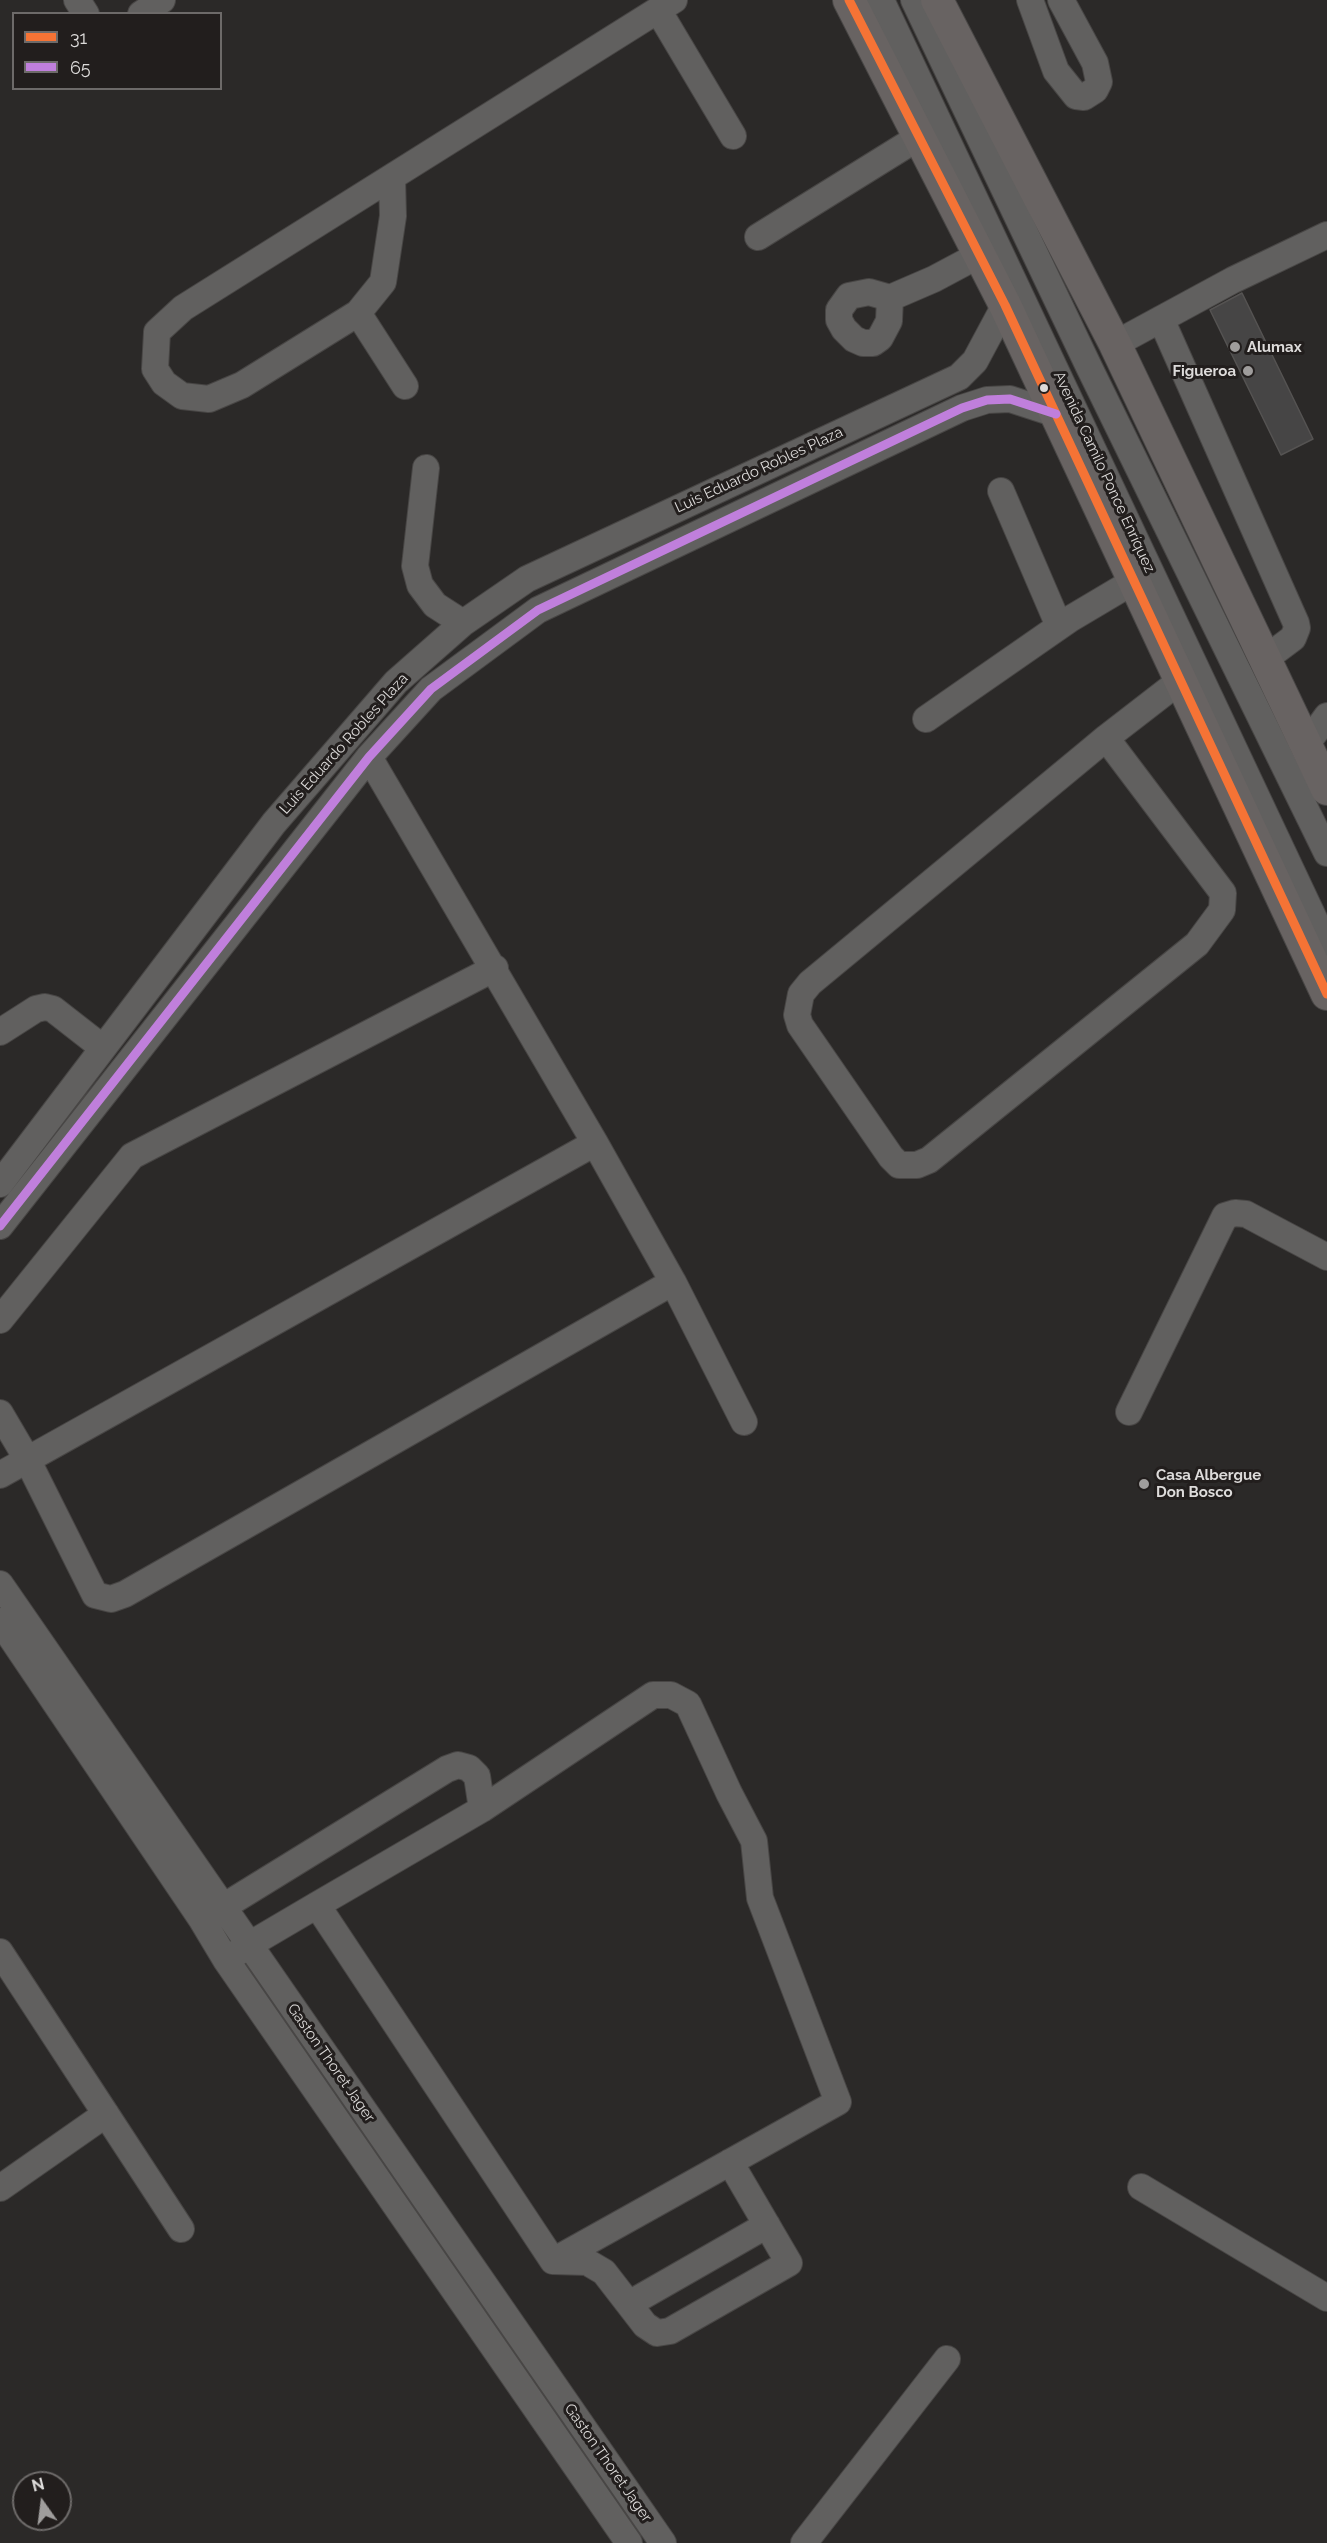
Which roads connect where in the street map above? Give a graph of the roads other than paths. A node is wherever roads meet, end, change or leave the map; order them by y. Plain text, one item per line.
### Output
1 (162, 0) edge
2 (849, 0) edge
3 (878, 0) edge
4 (914, 0) edge
5 (937, 0) edge
6 (1030, 0) edge
7 (1060, 0) edge
8 (666, 5) edge
9 (144, 12) edge
10 (733, 136) dead end
11 (919, 137) junction
12 (392, 177) junction
13 (1327, 235) edge
14 (758, 237) dead end
15 (979, 255) junction
16 (890, 298) dead end
17 (1005, 305) junction
18 (358, 313) junction
19 (1161, 319) junction
20 (1115, 344) junction
21 (405, 386) dead end
22 (1056, 414) junction
23 (426, 468) dead end
24 (1000, 491) dead end
25 (1134, 581) junction
26 (463, 623) junction
27 (1059, 626) junction
28 (1265, 659) junction
29 (1180, 680) junction
30 (1327, 716) edge
31 (926, 719) dead end
32 (1106, 738) junction
33 (1306, 745) junction
34 (369, 757) junction
35 (1327, 789) edge
36 (1327, 853) edge
37 (1327, 946) edge
38 (495, 968) junction
39 (1327, 994) edge
40 (0, 1032) edge
41 (103, 1048) junction
42 (595, 1143) junction
43 (0, 1184) edge
44 (0, 1226) edge
45 (1327, 1257) edge
46 (673, 1282) junction
47 (0, 1320) edge
48 (1129, 1412) dead end
49 (0, 1413) edge
50 (744, 1422) dead end
51 (27, 1459) junction
52 (0, 1475) edge
53 (0, 1584) edge
54 (0, 1621) edge
55 (482, 1809) junction
56 (317, 1905) junction
57 (213, 1913) junction
58 (249, 1945) junction
59 (0, 1952) edge
60 (226, 1960) junction
61 (106, 2114) junction
62 (730, 2162) junction
63 (1141, 2187) dead end
64 (0, 2188) edge
65 (767, 2225) junction
66 (181, 2229) dead end
67 (553, 2261) junction
68 (1327, 2298) edge
69 (629, 2304) junction
70 (947, 2359) dead end
71 (629, 2543) edge
72 (663, 2543) edge
73 (804, 2543) edge

1 - 9 street
2 - 11 main road, Avenida Camilo Ponce Enríquez
3 - 37 street, Avenida Camilo Ponce Enríquez
4 - 36 street, Avenida Camilo Ponce Enríquez
5 - 20 main road
6 - 7 street
8 - 10 street
8 - 12 street
11 - 14 street
11 - 15 main road, Avenida Camilo Ponce Enríquez
12 - 18 street
12 - 18 street
13 - 19 street
15 - 16 street
15 - 17 main road, Avenida Camilo Ponce Enríquez
17 - 22 main road, Avenida Camilo Ponce Enríquez
17 - 26 street, Luis Eduardo Robles Plaza
18 - 21 street
19 - 20 street
19 - 28 street
20 - 28 main road
22 - 25 main road, Avenida Camilo Ponce Enríquez
22 - 34 street, Luis Eduardo Robles Plaza
23 - 26 street
24 - 27 street
25 - 27 street
25 - 29 main road, Avenida Camilo Ponce Enríquez
26 - 41 street, Luis Eduardo Robles Plaza
27 - 31 street
28 - 33 main road
29 - 32 street
29 - 39 main road, Avenida Camilo Ponce Enríquez
30 - 33 street
32 - 32 street
33 - 35 main road
34 - 38 street
34 - 44 street, Luis Eduardo Robles Plaza
38 - 42 street
38 - 47 street
40 - 41 street
41 - 43 street, Luis Eduardo Robles Plaza
42 - 46 street
42 - 51 street
45 - 48 street
46 - 50 street
46 - 51 street
49 - 51 street
51 - 52 street
53 - 57 street, Gaston Thoret Jager
54 - 57 street, Gaston Thoret Jager
55 - 56 street
55 - 57 street
55 - 62 street
56 - 58 street
56 - 67 street
57 - 58 street, Gaston Thoret Jager
57 - 60 street, Gaston Thoret Jager
58 - 60 street
58 - 72 street, Gaston Thoret Jager
59 - 61 street
60 - 71 street, Gaston Thoret Jager
61 - 64 street
61 - 66 street
62 - 65 street
62 - 67 street
63 - 68 street
65 - 69 street
65 - 69 street
67 - 69 street
70 - 73 street

